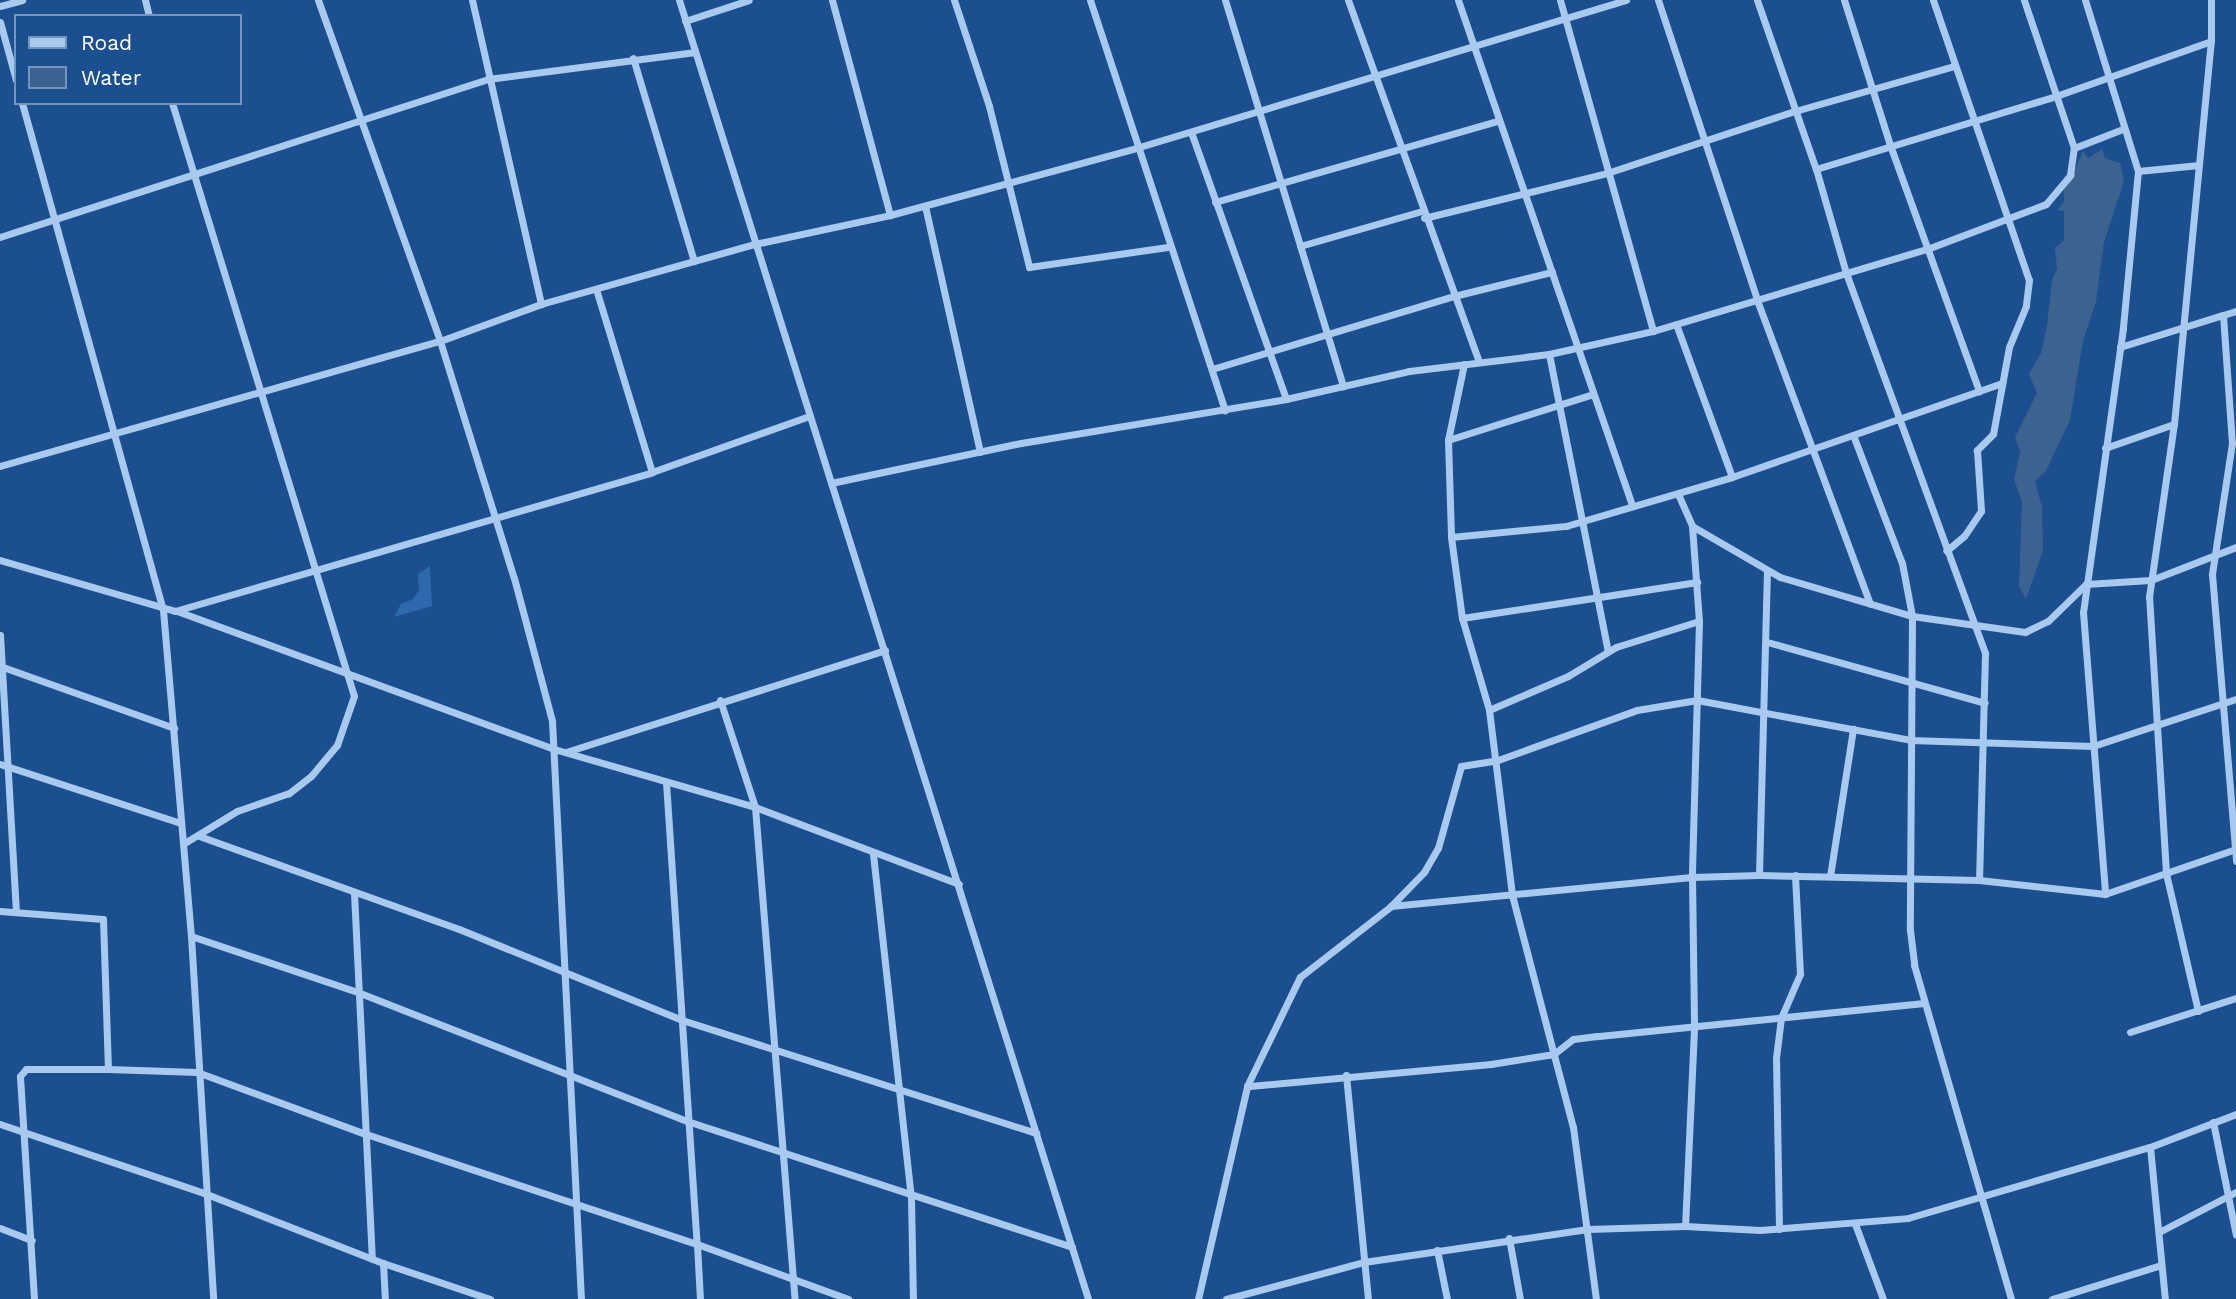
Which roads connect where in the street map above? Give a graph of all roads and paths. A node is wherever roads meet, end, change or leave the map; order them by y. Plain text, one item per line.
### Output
1 (22, 0) edge
2 (318, 0) edge
3 (472, 0) edge
4 (679, 0) edge
5 (749, 0) edge
6 (832, 0) edge
7 (954, 0) edge
8 (1090, 0) edge
9 (1225, 0) edge
10 (1348, 0) edge
11 (1458, 0) edge
12 (1560, 0) edge
13 (1626, 0) edge
14 (1658, 0) edge
15 (1756, 0) edge
16 (1844, 0) edge
17 (1933, 0) edge
18 (2024, 0) edge
19 (2085, 0) edge
20 (2211, 0) edge
21 (0, 6) edge
22 (1564, 20) junction
23 (685, 21) junction
24 (0, 22) edge
25 (2211, 41) junction
26 (1474, 47) junction
27 (695, 52) junction
28 (633, 58) junction
29 (1954, 65) junction
30 (14, 73) edge
31 (2107, 78) junction
32 (488, 79) junction
33 (1373, 80) junction
34 (1871, 88) junction
35 (2056, 96) junction
36 (23, 105) edge
37 (173, 105) edge
38 (1258, 110) junction
39 (1795, 111) junction
40 (360, 119) junction
41 (1498, 121) junction
42 (1972, 123) junction
43 (2123, 129) junction
44 (1191, 132) junction
45 (1706, 143) junction
46 (1890, 145) junction
47 (1136, 148) junction
48 (1400, 148) junction
49 (2074, 148) junction
50 (2199, 164) junction
51 (1816, 169) junction
52 (2138, 171) junction
53 (191, 172) junction
54 (1606, 173) junction
55 (1280, 181) junction
56 (1009, 184) junction
57 (1525, 196) junction
58 (1215, 202) junction
59 (925, 206) junction
60 (1423, 214) junction
61 (890, 215) junction
62 (2006, 218) junction
63 (53, 219) junction
64 (0, 237) edge
65 (755, 244) junction
66 (1300, 246) junction
67 (1168, 247) junction
68 (1927, 249) junction
69 (694, 261) junction
70 (1552, 272) junction
71 (1846, 273) junction
72 (596, 289) junction
73 (1454, 296) junction
74 (1757, 300) junction
75 (541, 304) junction
76 (2236, 311) edge
77 (2223, 315) junction
78 (1676, 324) junction
79 (1653, 331) junction
80 (2182, 331) junction
81 (1328, 336) junction
82 (440, 341) junction
83 (2120, 346) junction
84 (1576, 348) junction
85 (1269, 353) junction
86 (1549, 354) junction
87 (1479, 362) junction
88 (1464, 363) junction
89 (1212, 369) junction
90 (2002, 383) junction
91 (1343, 386) junction
92 (261, 391) junction
93 (1979, 391) junction
94 (1593, 394) junction
95 (1286, 399) junction
96 (1561, 402) junction
97 (1225, 410) junction
98 (808, 416) junction
99 (1900, 418) junction
100 (2174, 424) junction
101 (113, 435) junction
102 (1853, 435) junction
103 (1448, 440) junction
104 (2232, 443) junction
105 (2105, 448) junction
106 (1814, 449) junction
107 (980, 452) junction
108 (2236, 458) edge
109 (0, 466) edge
110 (652, 472) junction
111 (1732, 477) junction
112 (831, 483) junction
113 (1678, 494) junction
114 (1632, 505) junction
115 (492, 516) junction
116 (1584, 519) junction
117 (1692, 526) junction
118 (1451, 537) junction
119 (2236, 547) edge
120 (1946, 551) junction
121 (2213, 555) junction
122 (0, 560) edge
123 (313, 567) junction
124 (1767, 571) junction
125 (2151, 580) junction
126 (1697, 582) junction
127 (2086, 584) junction
128 (1597, 594) junction
129 (1870, 604) junction
130 (163, 610) junction
131 (175, 611) junction
132 (1912, 616) junction
133 (1462, 618) junction
134 (1699, 621) junction
135 (1971, 625) junction
136 (0, 635) edge
137 (1767, 642) junction
138 (885, 649) junction
139 (1608, 651) junction
140 (1, 666) edge
141 (350, 673) junction
142 (1912, 685) junction
143 (2236, 699) edge
144 (720, 700) junction
145 (1697, 700) junction
146 (1985, 703) junction
147 (2222, 703) junction
148 (1489, 710) junction
149 (1764, 710) junction
150 (2157, 725) junction
151 (174, 728) junction
152 (1853, 730) junction
153 (1910, 740) junction
154 (1986, 742) junction
155 (2093, 746) junction
156 (554, 749) junction
157 (564, 752) junction
158 (1498, 760) junction
159 (4, 765) edge
160 (666, 782) junction
161 (755, 807) junction
162 (181, 823) junction
163 (199, 836) junction
164 (183, 844) junction
165 (2235, 849) edge
166 (873, 854) junction
167 (2236, 861) edge
168 (2165, 873) junction
169 (1759, 875) junction
170 (1795, 875) junction
171 (1830, 876) junction
172 (1692, 877) junction
173 (1979, 880) junction
174 (1912, 881) junction
175 (959, 884) junction
176 (354, 893) junction
177 (2105, 894) junction
178 (1512, 895) junction
179 (1390, 906) junction
180 (0, 911) edge
181 (16, 911) junction
182 (191, 936) junction
183 (564, 972) junction
184 (360, 993) junction
185 (2236, 998) edge
186 (1924, 1003) junction
187 (2198, 1011) junction
188 (1781, 1018) junction
189 (682, 1020) junction
190 (1694, 1029) junction
191 (2130, 1032) dead end
192 (775, 1049) junction
193 (1554, 1054) junction
194 (108, 1069) junction
195 (197, 1072) junction
196 (570, 1072) junction
197 (1346, 1075) junction
198 (898, 1085) junction
199 (1247, 1086) junction
200 (2236, 1114) edge
201 (687, 1121) junction
202 (2213, 1122) junction
203 (0, 1124) edge
204 (26, 1133) junction
205 (363, 1133) junction
206 (1036, 1133) junction
207 (2150, 1147) junction
208 (784, 1154) junction
209 (2236, 1192) edge
210 (204, 1193) junction
211 (2228, 1197) junction
212 (911, 1198) junction
213 (1984, 1199) junction
214 (577, 1202) junction
215 (1855, 1224) junction
216 (1685, 1226) junction
217 (0, 1228) edge
218 (1588, 1228) junction
219 (1779, 1229) junction
220 (2159, 1231) junction
221 (2236, 1235) edge
222 (1509, 1238) junction
223 (32, 1240) junction
224 (697, 1244) junction
225 (1072, 1247) junction
226 (1437, 1251) junction
227 (372, 1259) junction
228 (1364, 1262) junction
229 (383, 1263) junction
230 (2161, 1265) junction
231 (793, 1280) junction
232 (34, 1299) edge
233 (213, 1299) edge
234 (385, 1299) edge
235 (490, 1299) edge
236 (581, 1299) edge
237 (700, 1299) edge
238 (795, 1299) edge
239 (848, 1299) edge
240 (912, 1299) edge
241 (1088, 1299) edge
242 (1198, 1299) edge
243 (1226, 1299) edge
244 (1368, 1299) edge
245 (1447, 1299) edge
246 (1520, 1299) edge
247 (1597, 1299) edge
248 (1883, 1299) edge
249 (2011, 1299) edge
250 (2052, 1299) edge
251 (2165, 1299) edge

1 - 21 street
2 - 40 street
3 - 32 street
4 - 23 street
5 - 23 street
6 - 61 street
7 - 56 street
8 - 47 street
9 - 38 street
10 - 33 street
11 - 26 street
12 - 22 street
13 - 22 street
14 - 45 street
15 - 39 street
16 - 34 street
17 - 29 street
18 - 35 street
19 - 31 street
20 - 25 street
22 - 26 street
22 - 54 street
23 - 27 street
24 - 30 street
25 - 31 street
25 - 50 street
26 - 33 street
26 - 41 street
27 - 28 street
27 - 65 street
28 - 32 street
28 - 69 street
29 - 34 street
29 - 42 street
31 - 35 street
31 - 43 street
32 - 40 street
32 - 75 street
33 - 38 street
33 - 48 street
34 - 39 street
34 - 46 street
35 - 42 street
35 - 49 street
36 - 63 street
37 - 53 street
38 - 44 street
38 - 55 street
39 - 45 street
39 - 51 street
40 - 53 street
40 - 82 street
41 - 48 street
41 - 57 street
42 - 46 street
42 - 62 street
43 - 49 street
43 - 52 street
44 - 47 street
44 - 58 street
45 - 54 street
45 - 74 street
46 - 51 street
46 - 68 street
47 - 56 street
47 - 67 street
48 - 55 street
48 - 60 street
49 - 62 street
50 - 52 street
50 - 80 street
51 - 71 street
52 - 83 street
53 - 63 street
53 - 92 street
54 - 57 street
54 - 79 street
55 - 58 street
55 - 66 street
56 - 59 street
56 - 67 street
57 - 60 street
57 - 70 street
58 - 85 street
59 - 61 street
59 - 107 street
60 - 66 street
60 - 73 street
61 - 65 street
62 - 68 street
62 - 90 street
63 - 64 street
63 - 101 street
65 - 69 street
65 - 98 street
66 - 81 street
67 - 89 street
68 - 71 street
68 - 93 street
69 - 72 street
70 - 73 street
70 - 84 street
71 - 74 street
71 - 99 street
72 - 75 street
72 - 110 street
73 - 81 street
73 - 87 street
74 - 78 street
74 - 106 street
75 - 82 street
76 - 77 street
77 - 80 street
77 - 104 street
78 - 79 street
78 - 111 street
79 - 84 street
80 - 83 street
80 - 100 street
81 - 85 street
81 - 91 street
82 - 92 street
82 - 115 street
83 - 105 street
84 - 86 street
84 - 94 street
85 - 89 street
85 - 95 street
86 - 87 street
86 - 96 street
87 - 88 street
88 - 91 street
88 - 103 street
89 - 97 street
90 - 93 street
90 - 120 street
91 - 95 street
92 - 101 street
92 - 123 street
93 - 99 street
94 - 96 street
94 - 114 street
95 - 97 street
96 - 103 street
96 - 116 street
97 - 107 street
98 - 110 street
98 - 112 street
99 - 102 street
99 - 120 street
100 - 105 street
100 - 125 street
101 - 109 street
101 - 130 street
102 - 106 street
102 - 132 street
103 - 118 street
104 - 108 street
104 - 121 street
105 - 127 street
106 - 111 street
106 - 129 street
107 - 112 street
110 - 115 street
111 - 113 street
112 - 138 street
113 - 114 street
113 - 117 street
114 - 116 street
115 - 123 street
115 - 156 street
116 - 118 street
116 - 128 street
117 - 124 street
117 - 126 street
118 - 133 street
119 - 121 street
120 - 135 street
121 - 125 street
121 - 147 street
122 - 130 street
123 - 131 street
123 - 141 street
124 - 129 street
124 - 137 street
125 - 127 street
125 - 150 street
126 - 128 street
126 - 134 street
127 - 135 street
127 - 155 street
128 - 133 street
128 - 139 street
129 - 132 street
130 - 131 street
130 - 151 street
131 - 141 street
132 - 135 street
132 - 142 street
133 - 148 street
134 - 139 street
134 - 145 street
135 - 146 street
136 - 140 street
137 - 142 street
137 - 149 street
138 - 144 street
138 - 175 street
139 - 148 street
140 - 151 street
140 - 159 street
141 - 156 street
141 - 163 street
142 - 146 street
142 - 153 street
143 - 147 street
144 - 157 street
144 - 161 street
145 - 149 street
145 - 158 street
145 - 172 street
146 - 154 street
147 - 150 street
147 - 165 street
148 - 158 street
149 - 152 street
149 - 169 street
150 - 155 street
150 - 168 street
151 - 162 street
152 - 153 street
152 - 171 street
153 - 154 street
153 - 174 street
154 - 155 street
154 - 173 street
155 - 177 street
156 - 157 street
156 - 183 street
157 - 160 street
158 - 178 street
158 - 179 street
159 - 162 street
159 - 181 street
160 - 161 street
160 - 189 street
161 - 166 street
161 - 192 street
162 - 164 street
163 - 164 street
163 - 176 street
164 - 182 street
165 - 167 street
165 - 168 street
166 - 175 street
166 - 198 street
168 - 177 street
168 - 187 street
169 - 170 street
169 - 172 street
170 - 171 street
170 - 188 street
171 - 174 street
172 - 178 street
172 - 190 street
173 - 174 street
173 - 177 street
174 - 186 street
175 - 206 street
176 - 183 street
176 - 184 street
178 - 179 street
178 - 193 street
179 - 199 street
180 - 181 street
181 - 194 street
182 - 184 street
182 - 195 street
183 - 189 street
183 - 196 street
184 - 196 street
184 - 205 street
185 - 187 street
186 - 188 street
186 - 213 street
187 - 191 street
188 - 190 street
188 - 219 street
189 - 192 street
189 - 201 street
190 - 193 street
190 - 216 street
192 - 198 street
192 - 208 street
193 - 197 street
193 - 218 street
194 - 195 street
194 - 204 street
195 - 205 street
195 - 210 street
196 - 201 street
196 - 214 street
197 - 199 street
197 - 228 street
198 - 206 street
198 - 212 street
199 - 242 street
200 - 202 street
201 - 208 street
201 - 224 street
202 - 207 street
202 - 211 street
203 - 204 street
204 - 210 street
204 - 223 street
205 - 214 street
205 - 227 street
206 - 225 street
207 - 213 street
207 - 220 street
208 - 212 street
208 - 231 street
209 - 211 street
210 - 227 street
210 - 233 street
211 - 220 street
211 - 221 street
212 - 225 street
212 - 240 street
213 - 215 street
213 - 249 street
214 - 224 street
214 - 236 street
215 - 219 street
215 - 248 street
216 - 218 street
216 - 219 street
217 - 223 street
218 - 222 street
218 - 247 street
220 - 230 street
222 - 226 street
222 - 246 street
223 - 232 street
224 - 231 street
224 - 237 street
225 - 241 street
226 - 228 street
226 - 245 street
227 - 229 street
228 - 243 street
228 - 244 street
229 - 234 street
229 - 235 street
230 - 250 street
230 - 251 street
231 - 238 street
231 - 239 street

